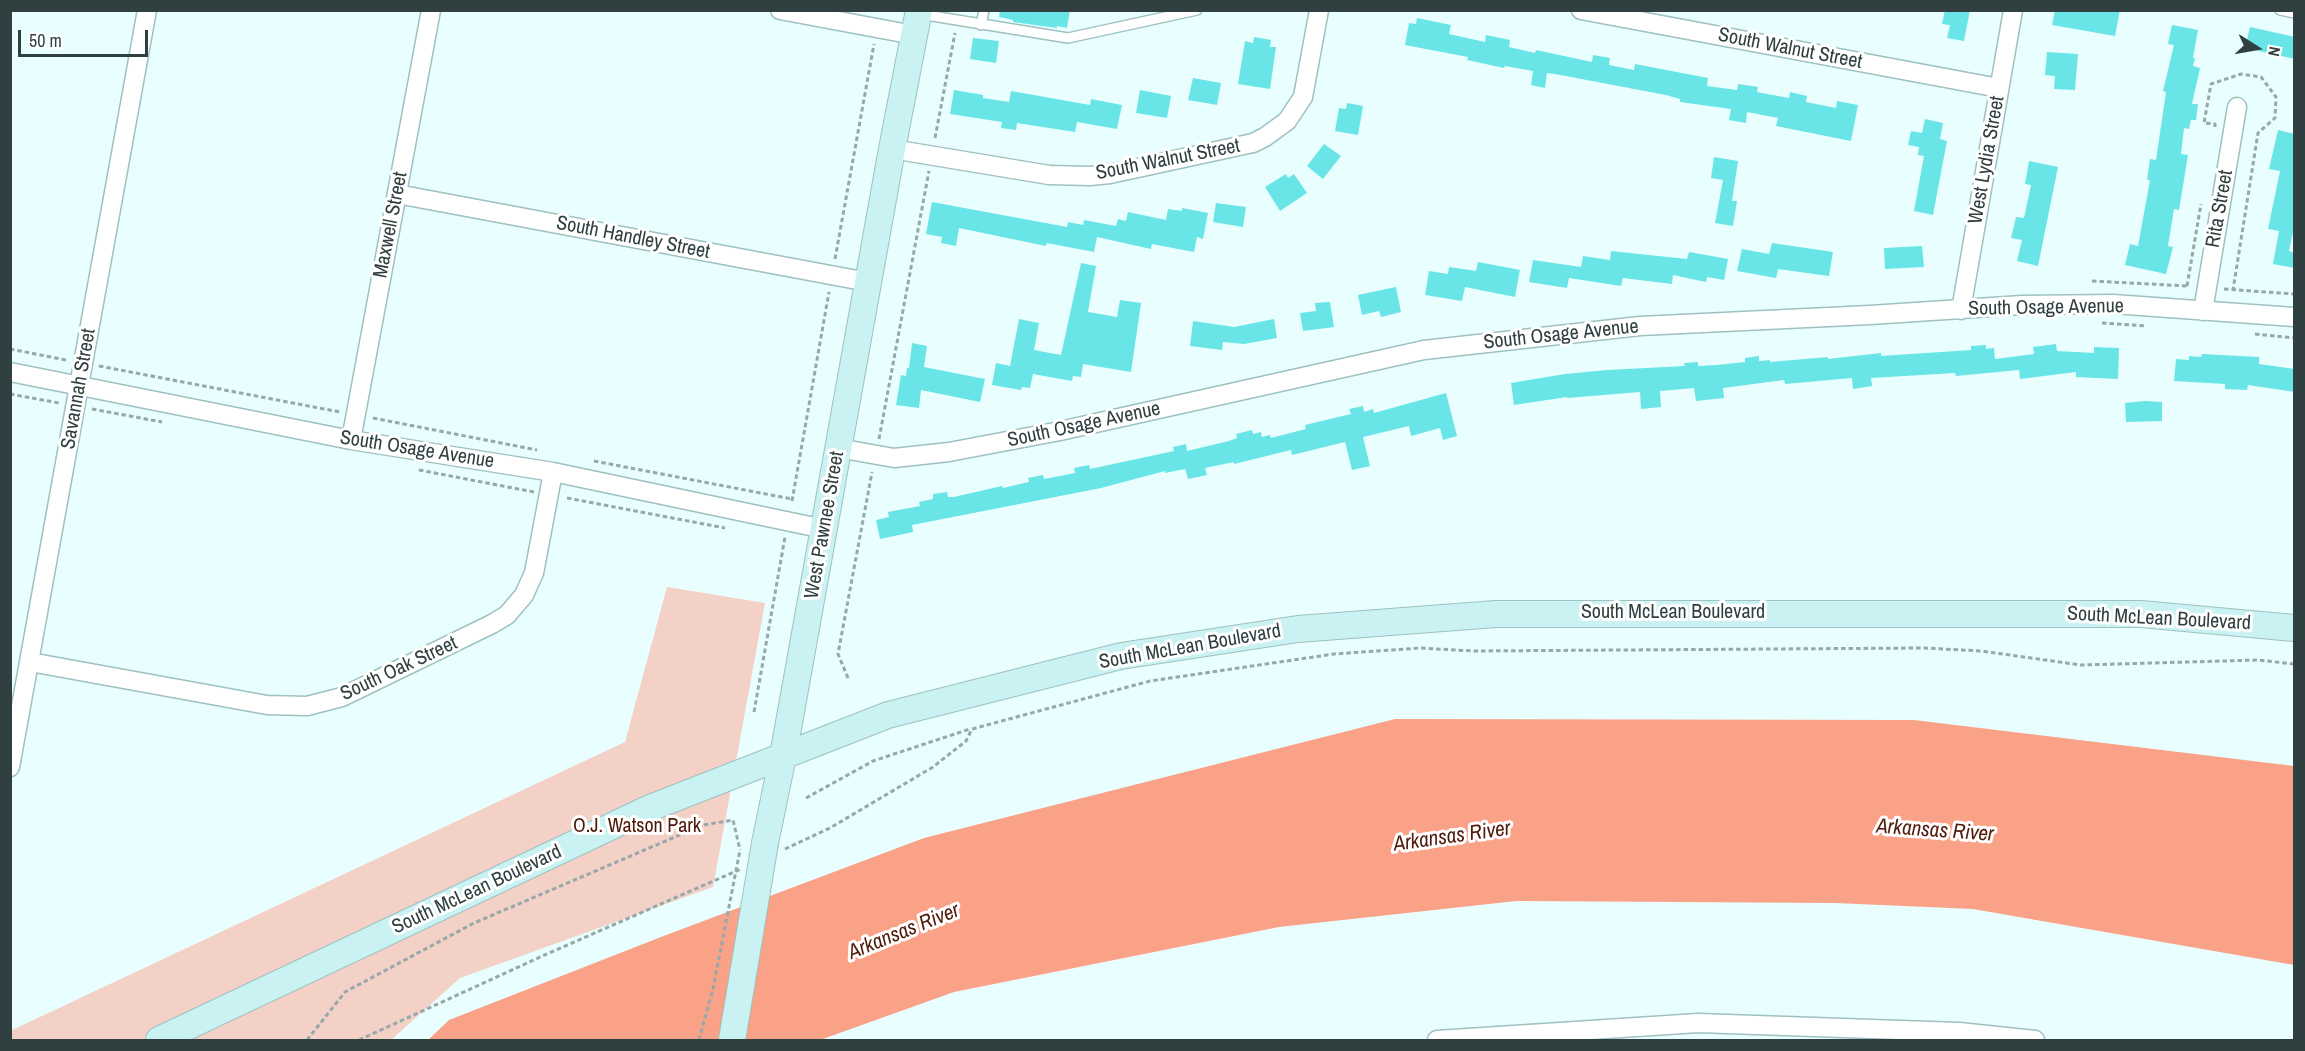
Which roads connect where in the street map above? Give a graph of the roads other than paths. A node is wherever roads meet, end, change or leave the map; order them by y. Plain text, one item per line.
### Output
1 (147, 10) edge
2 (431, 10) edge
3 (780, 10) edge
4 (984, 10) edge
5 (1197, 10) edge
6 (1319, 10) edge
7 (1581, 10) edge
8 (2013, 10) edge
9 (2280, 10) edge
10 (2295, 13) edge
11 (917, 20) edge
12 (981, 25) junction
13 (1999, 88) junction
14 (2237, 107) dead end
15 (892, 149) junction
16 (397, 194) junction
17 (868, 282) junction
18 (1961, 309) junction
19 (2203, 311) junction
20 (2295, 317) edge
21 (10, 372) edge
22 (80, 385) junction
23 (351, 440) junction
24 (838, 448) junction
25 (553, 472) junction
26 (824, 529) junction
27 (2295, 628) edge
28 (30, 662) junction
29 (783, 756) junction
30 (10, 767) edge
31 (1772, 1033) edge
32 (2006, 1039) edge
33 (159, 1041) edge
34 (732, 1041) edge
35 (1437, 1041) edge
36 (2035, 1041) edge

1 - 22 street, Savannah Street
2 - 16 street, Maxwell Street
3 - 11 street
4 - 12 lane
5 - 12 lane
6 - 15 street, South Walnut Street
7 - 13 street, South Walnut Street
8 - 13 street, West Lydia Street
9 - 10 lane
11 - 12 lane
11 - 15 main road, West Pawnee Street
13 - 18 street, West Lydia Street
14 - 19 street, Rita Street
15 - 17 main road, West Pawnee Street
16 - 17 street, South Handley Street
16 - 23 street, Maxwell Street
17 - 24 main road, West Pawnee Street
18 - 19 street, South Osage Avenue
18 - 24 street, South Osage Avenue
19 - 20 street, South Osage Avenue
21 - 22 street, South Osage Avenue
22 - 23 street, South Osage Avenue
22 - 28 street, Savannah Street
23 - 25 street, South Osage Avenue
24 - 26 main road, West Pawnee Street
25 - 26 street, South Osage Avenue
25 - 28 street, South Oak Street
26 - 29 main road, West Pawnee Street
27 - 29 main road, South McLean Boulevard
28 - 30 street, Savannah Street
29 - 33 main road, South McLean Boulevard
29 - 34 main road, West Pawnee Street, bridge
31 - 32 street
31 - 35 street
32 - 36 street

